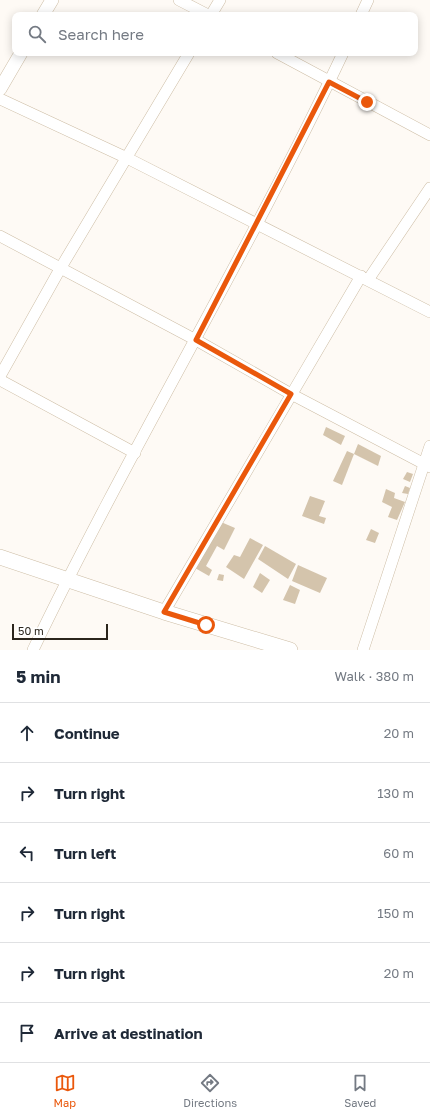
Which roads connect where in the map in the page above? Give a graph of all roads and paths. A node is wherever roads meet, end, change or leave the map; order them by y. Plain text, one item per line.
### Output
1 (52, 0) edge
2 (179, 0) edge
3 (220, 0) edge
4 (368, 0) edge
5 (45, 12) edge
6 (204, 12) edge
7 (212, 12) edge
8 (362, 12) edge
9 (19, 56) edge
10 (186, 56) edge
11 (282, 56) edge
12 (342, 56) edge
13 (329, 82) junction
14 (0, 89) edge
15 (0, 99) edge
16 (430, 135) edge
17 (127, 158) junction
18 (430, 188) edge
19 (257, 224) junction
20 (0, 236) edge
21 (60, 269) junction
22 (364, 278) junction
23 (430, 312) edge
24 (196, 340) junction
25 (0, 376) edge
26 (0, 380) edge
27 (291, 394) junction
28 (430, 446) edge
29 (135, 453) junction
30 (427, 466) edge
31 (0, 557) edge
32 (66, 580) junction
33 (164, 612) junction
34 (33, 650) edge
35 (290, 650) edge
36 (362, 650) edge

1 - 5 street
2 - 6 street
3 - 7 street
4 - 8 street
9 - 14 street
10 - 17 street
11 - 13 street
12 - 13 street
13 - 16 street
13 - 19 street
15 - 17 street
17 - 19 street
17 - 21 street
18 - 22 street
19 - 22 street
19 - 24 street
20 - 21 street
21 - 24 street
21 - 25 street
22 - 23 street
22 - 27 street
24 - 27 street
24 - 29 street
26 - 29 street
27 - 30 street
27 - 33 street
28 - 30 street
29 - 32 street
30 - 36 street
31 - 32 main road
32 - 33 main road
32 - 34 street
33 - 35 main road

